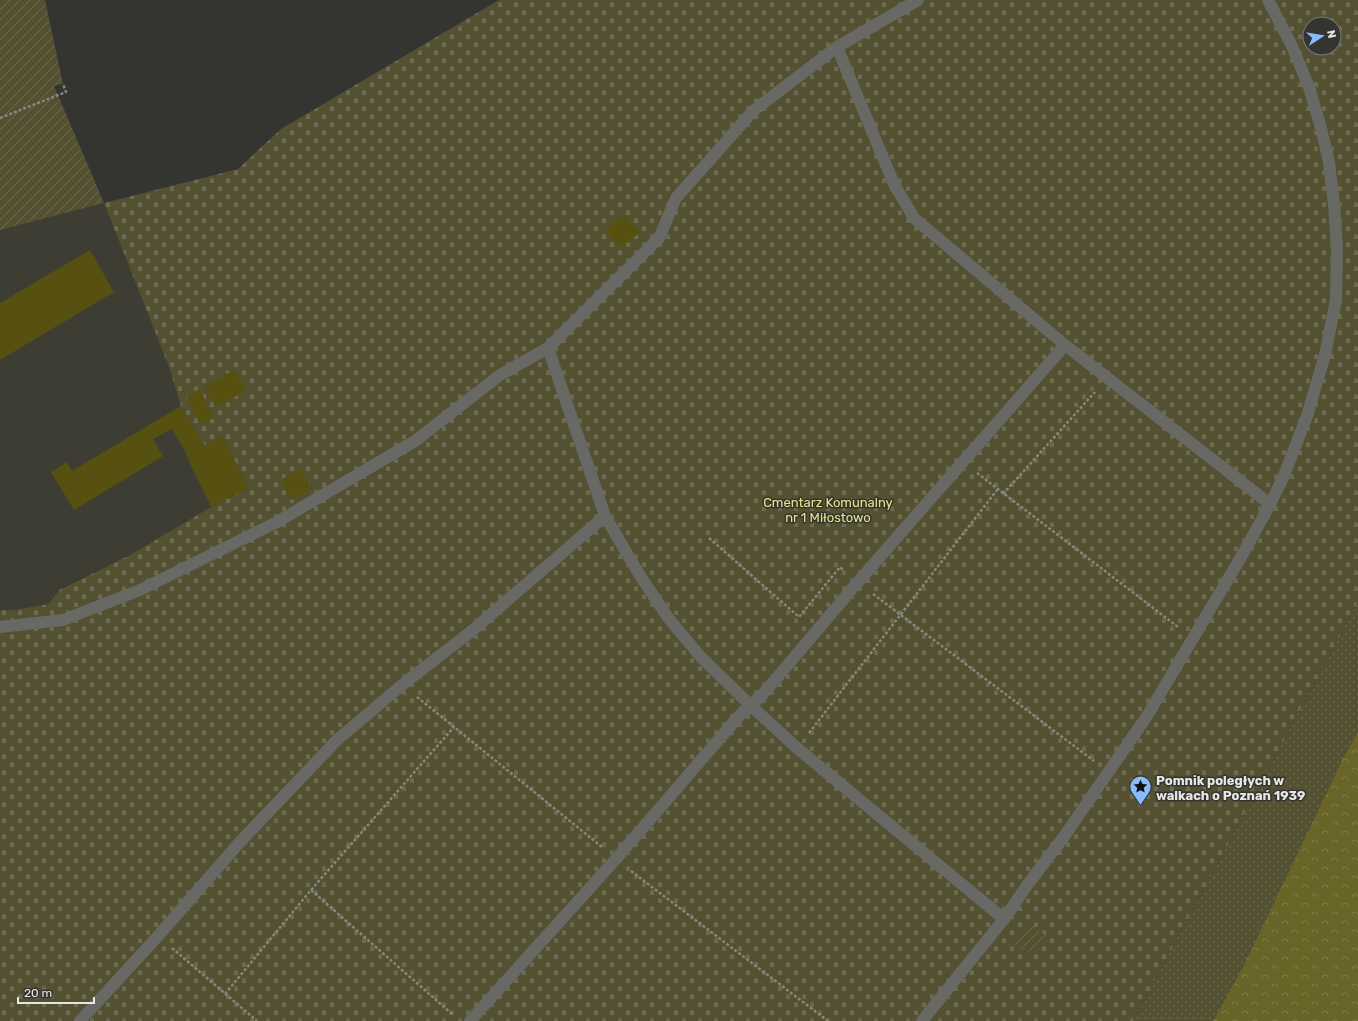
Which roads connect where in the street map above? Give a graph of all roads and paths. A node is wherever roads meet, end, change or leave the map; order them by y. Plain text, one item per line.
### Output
1 (918, 0) edge
2 (1268, 0) edge
3 (837, 46) junction
4 (62, 84) dead end
5 (0, 118) edge
6 (1065, 345) junction
7 (548, 348) junction
8 (1108, 378) junction
9 (963, 462) junction
10 (997, 490) junction
11 (1003, 494) junction
12 (1270, 504) junction
13 (605, 516) junction
14 (709, 538) dead end
15 (858, 582) junction
16 (900, 615) junction
17 (0, 627) edge
18 (1193, 638) junction
19 (750, 705) junction
20 (454, 727) dead end
21 (797, 748) junction
22 (1108, 772) junction
23 (311, 890) junction
24 (1004, 920) junction
25 (158, 936) junction
26 (225, 994) junction
27 (454, 1016) dead end
28 (80, 1021) edge
29 (257, 1021) edge
30 (470, 1021) edge
31 (922, 1021) edge

1 - 3 street
2 - 12 street
3 - 6 street
3 - 7 street
4 - 5 path
6 - 8 street
6 - 9 street
7 - 13 street
7 - 17 street
8 - 11 path
8 - 12 street
9 - 10 path
9 - 15 street
10 - 11 path
10 - 16 path
11 - 18 path
12 - 18 street
13 - 19 street
13 - 25 street
14 - 15 path
15 - 16 path
15 - 19 street
16 - 21 path
16 - 22 path
18 - 22 street
19 - 21 street
19 - 30 street
20 - 23 path
21 - 24 street
22 - 24 street
23 - 26 path
23 - 27 path
24 - 31 street
25 - 26 path
25 - 28 street
26 - 29 path

